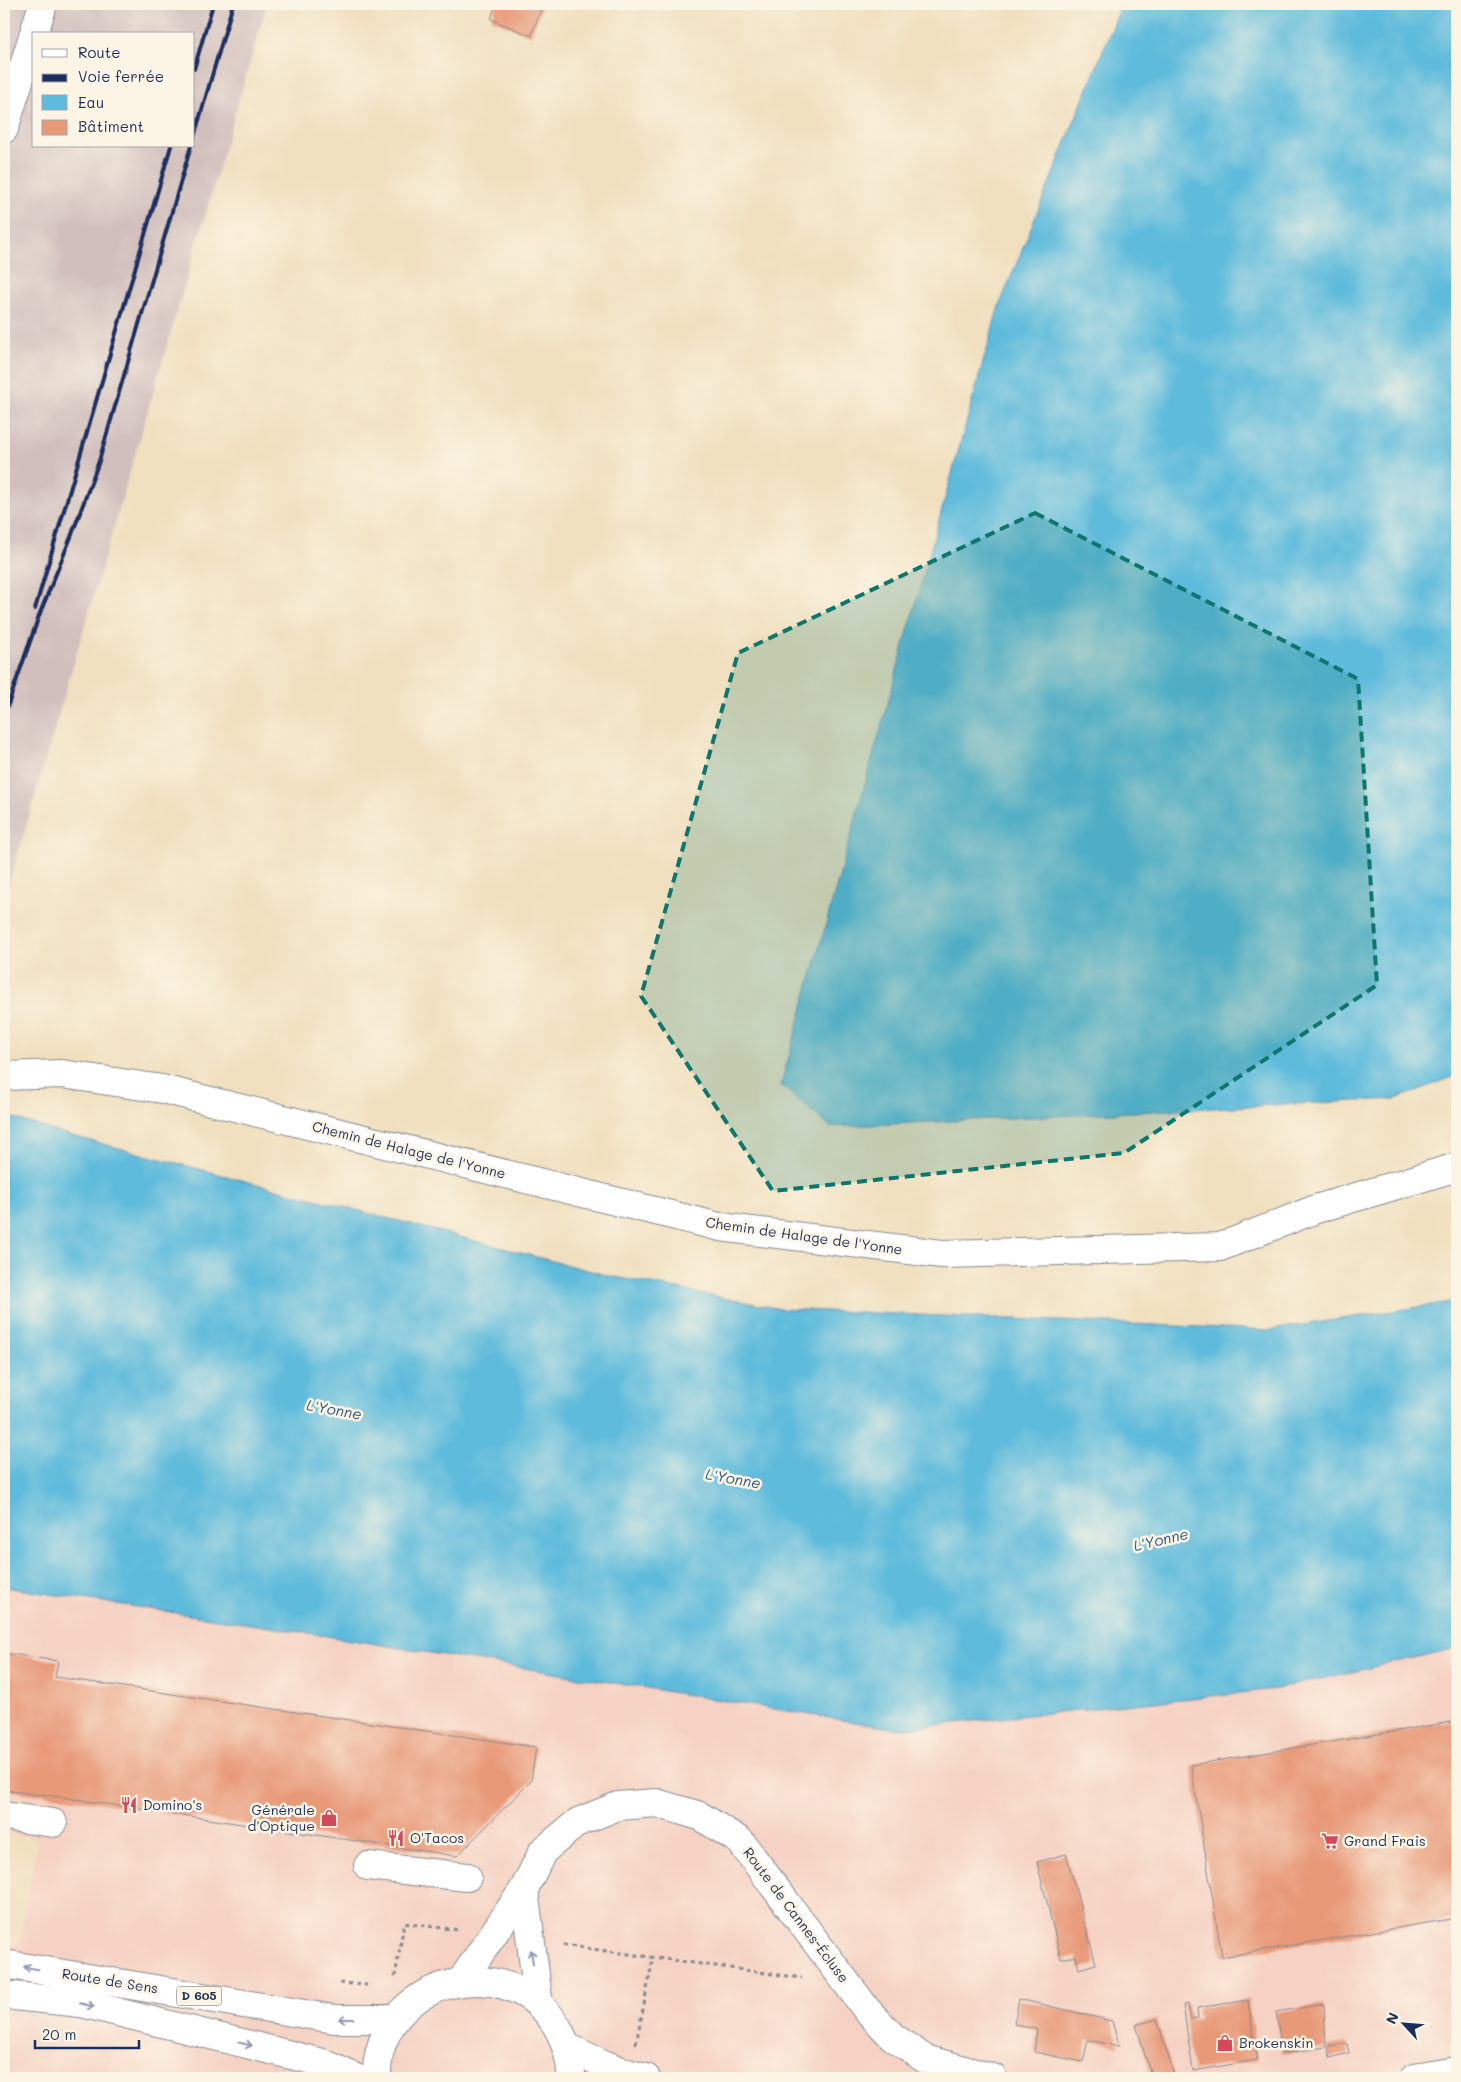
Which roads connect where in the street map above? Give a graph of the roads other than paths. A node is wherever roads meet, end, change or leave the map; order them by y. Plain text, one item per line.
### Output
1 (43, 4) edge
2 (34, 32) edge
3 (32, 39) edge
4 (4, 129) edge
5 (4, 1076) edge
6 (1457, 1167) edge
7 (4, 1816) edge
8 (53, 1823) dead end
9 (368, 1866) dead end
10 (468, 1877) dead end
11 (524, 1889) junction
12 (4, 1964) edge
13 (462, 1980) junction
14 (4, 1995) edge
15 (540, 2005) junction
16 (395, 2019) junction
17 (566, 2047) junction
18 (1457, 2071) edge
19 (356, 2078) edge
20 (376, 2078) edge
21 (571, 2078) edge
22 (646, 2078) edge
23 (993, 2078) edge
24 (1414, 2078) edge

1 - 2 street
3 - 4 street
5 - 6 street, Chemin de Halage de l'Yonne
7 - 8 street
9 - 10 street
11 - 13 street, Route de Cannes-Écluse
15 -> 11 street
11 - 23 street, Route de Cannes-Écluse
16 -> 12 street, Route de Sens / D 605
13 - 15 street
13 - 16 street
14 -> 19 street, Route de Sens
15 - 17 street
16 - 20 street
17 - 21 street
17 - 22 street
18 - 24 street

